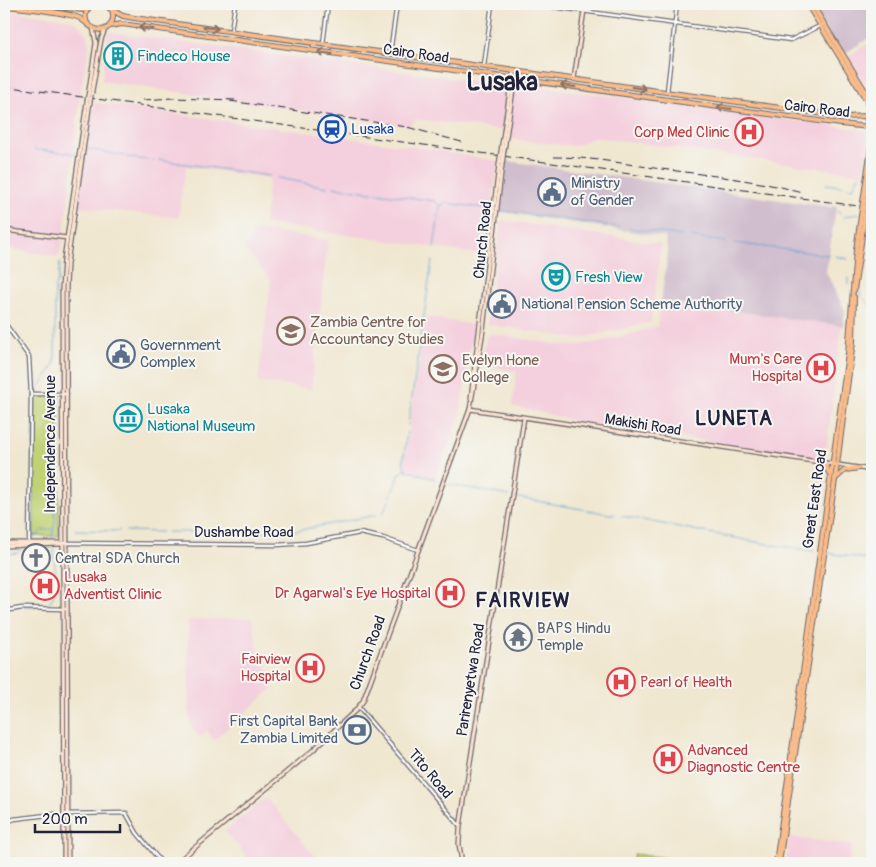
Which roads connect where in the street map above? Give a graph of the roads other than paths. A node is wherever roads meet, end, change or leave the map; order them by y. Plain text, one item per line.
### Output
1 (34, 4) edge
2 (93, 4) edge
3 (104, 4) edge
4 (235, 4) edge
5 (328, 4) edge
6 (397, 4) edge
7 (492, 4) edge
8 (532, 4) edge
9 (584, 4) edge
10 (677, 4) edge
11 (807, 4) edge
12 (812, 4) edge
13 (4, 6) edge
14 (110, 7) edge
15 (88, 9) junction
16 (584, 11) junction
17 (170, 23) junction
18 (178, 24) junction
19 (674, 24) junction
20 (88, 25) junction
21 (822, 25) junction
22 (110, 26) junction
23 (93, 28) junction
24 (105, 29) junction
25 (169, 31) junction
26 (231, 31) junction
27 (177, 32) junction
28 (270, 37) junction
29 (278, 38) junction
30 (323, 44) junction
31 (269, 45) junction
32 (276, 46) junction
33 (354, 48) junction
34 (362, 49) junction
35 (390, 53) junction
36 (353, 56) junction
37 (360, 58) junction
38 (436, 60) junction
39 (444, 61) junction
40 (484, 66) junction
41 (435, 68) junction
42 (442, 69) junction
43 (514, 71) junction
44 (574, 79) junction
45 (513, 81) junction
46 (613, 84) junction
47 (620, 85) junction
48 (91, 91) junction
49 (612, 92) junction
50 (667, 92) junction
51 (619, 94) junction
52 (701, 96) junction
53 (709, 98) junction
54 (89, 102) junction
55 (872, 102) edge
56 (700, 105) junction
57 (707, 106) junction
58 (791, 109) junction
59 (799, 110) junction
60 (869, 113) edge
61 (790, 117) junction
62 (798, 118) junction
63 (871, 129) edge
64 (872, 136) edge
65 (872, 164) edge
66 (501, 165) junction
67 (4, 230) edge
68 (67, 238) junction
69 (858, 250) junction
70 (4, 322) edge
71 (474, 388) junction
72 (31, 394) junction
73 (61, 394) junction
74 (66, 394) junction
75 (470, 409) junction
76 (479, 411) junction
77 (524, 418) junction
78 (820, 462) junction
79 (834, 464) junction
80 (859, 468) junction
81 (872, 470) edge
82 (829, 476) junction
83 (835, 480) junction
84 (29, 544) junction
85 (63, 544) junction
86 (4, 545) edge
87 (418, 550) junction
88 (64, 609) junction
89 (4, 610) edge
90 (359, 708) junction
91 (55, 814) dead end
92 (67, 814) junction
93 (4, 823) edge
94 (460, 827) junction
95 (64, 863) edge
96 (68, 863) edge
97 (162, 863) edge
98 (177, 863) edge
99 (462, 863) edge
100 (778, 863) edge

1 - 15 main road
2 - 15 main road
3 - 14 main road, Cairo Road
4 - 26 street
5 - 30 street
6 - 35 street
7 - 40 street
8 - 16 street
9 - 16 main road
10 - 19 street
11 - 21 main road
12 - 21 main road
13 - 20 main road
14 - 17 main road, Cairo Road
14 - 22 main road
15 - 20 main road
16 - 19 street
16 - 44 main road
17 - 18 main road, Cairo Road
17 - 25 main road
18 -> 26 main road, Cairo Road
18 - 27 main road
19 - 21 street
19 - 50 street
20 - 23 main road
21 - 55 main road
21 - 60 main road, Great East Road
22 - 24 main road
25 -> 22 main road, Cairo Road
23 - 24 main road
23 - 48 main road, Independence Avenue
24 - 48 main road, Independence Avenue
25 - 27 main road, Cairo Road
26 - 28 main road, Cairo Road
27 - 31 main road, Cairo Road
28 - 29 main road, Cairo Road
28 - 31 main road
29 - 30 main road, Cairo Road
29 - 32 main road
30 - 33 main road, Cairo Road
31 - 32 main road, Cairo Road
36 -> 32 main road, Cairo Road
33 - 34 main road, Cairo Road
33 - 36 main road
34 - 35 main road, Cairo Road
34 - 37 main road
35 - 38 main road, Cairo Road
36 - 37 main road, Cairo Road
37 - 41 main road, Cairo Road
38 - 39 main road, Cairo Road
38 - 41 main road
39 - 40 main road, Cairo Road
39 - 42 main road
40 - 43 main road, Cairo Road
41 - 42 main road, Cairo Road
42 - 45 main road, Cairo Road
43 - 44 main road, Cairo Road
43 - 45 main road, Church Road
44 - 46 main road, Cairo Road
49 -> 45 main road, Cairo Road
45 - 66 main road, Church Road, bridge
46 - 47 main road, Cairo Road
46 - 49 main road
47 -> 50 main road, Cairo Road
47 - 51 main road
48 - 54 main road, Independence Avenue, bridge
49 - 51 main road, Cairo Road
50 - 52 main road, Cairo Road
51 - 56 main road, Cairo Road
52 - 53 main road, Cairo Road
52 - 56 main road
53 - 57 main road
53 - 58 main road, Cairo Road
54 - 68 main road, Independence Avenue
54 - 74 main road, Independence Avenue
56 - 57 main road, Cairo Road
61 -> 57 main road, Cairo Road
58 - 59 main road, Cairo Road
58 - 61 main road
59 - 60 main road, Cairo Road
59 - 62 main road
60 - 63 main road, Great East Road
61 - 62 main road, Cairo Road
62 - 63 main road, Cairo Road
63 - 64 main road, Great East Road
64 - 69 main road, Great East Road, bridge
65 - 69 main road, Great East Road, bridge
66 - 71 main road, Church Road
66 - 75 main road, Church Road
67 - 68 main road
68 - 73 main road, Independence Avenue
69 - 79 main road, Great East Road
70 - 72 street
71 - 75 main road, Church Road
71 - 76 main road
72 - 73 street
72 - 84 street
73 - 74 street
73 - 85 main road, Independence Avenue
74 - 85 main road, Independence Avenue
75 - 76 main road, Makishi Road
75 - 87 main road, Church Road
76 - 77 main road, Makishi Road
77 - 78 main road, Makishi Road
77 - 94 main road, Parirenyetwa Road
78 - 79 main road, Makishi Road
78 - 82 main road
79 - 80 main road, Makishi Road
79 - 82 main road, Great East Road
79 - 83 main road, Great East Road
80 - 81 main road, Makishi Road
80 - 83 main road
82 - 100 main road, Great East Road
83 - 100 main road, Great East Road
84 - 85 main road
84 - 86 main road
85 - 87 street, Dushambe Road
85 - 88 main road, Independence Avenue
87 - 90 main road, Church Road
88 - 89 street
88 - 92 main road, Independence Avenue
88 - 95 main road, Independence Avenue
90 - 94 street, Tito Road
90 - 98 main road, Church Road
91 - 93 street
92 - 96 main road, Independence Avenue
92 - 97 street
94 - 99 main road

